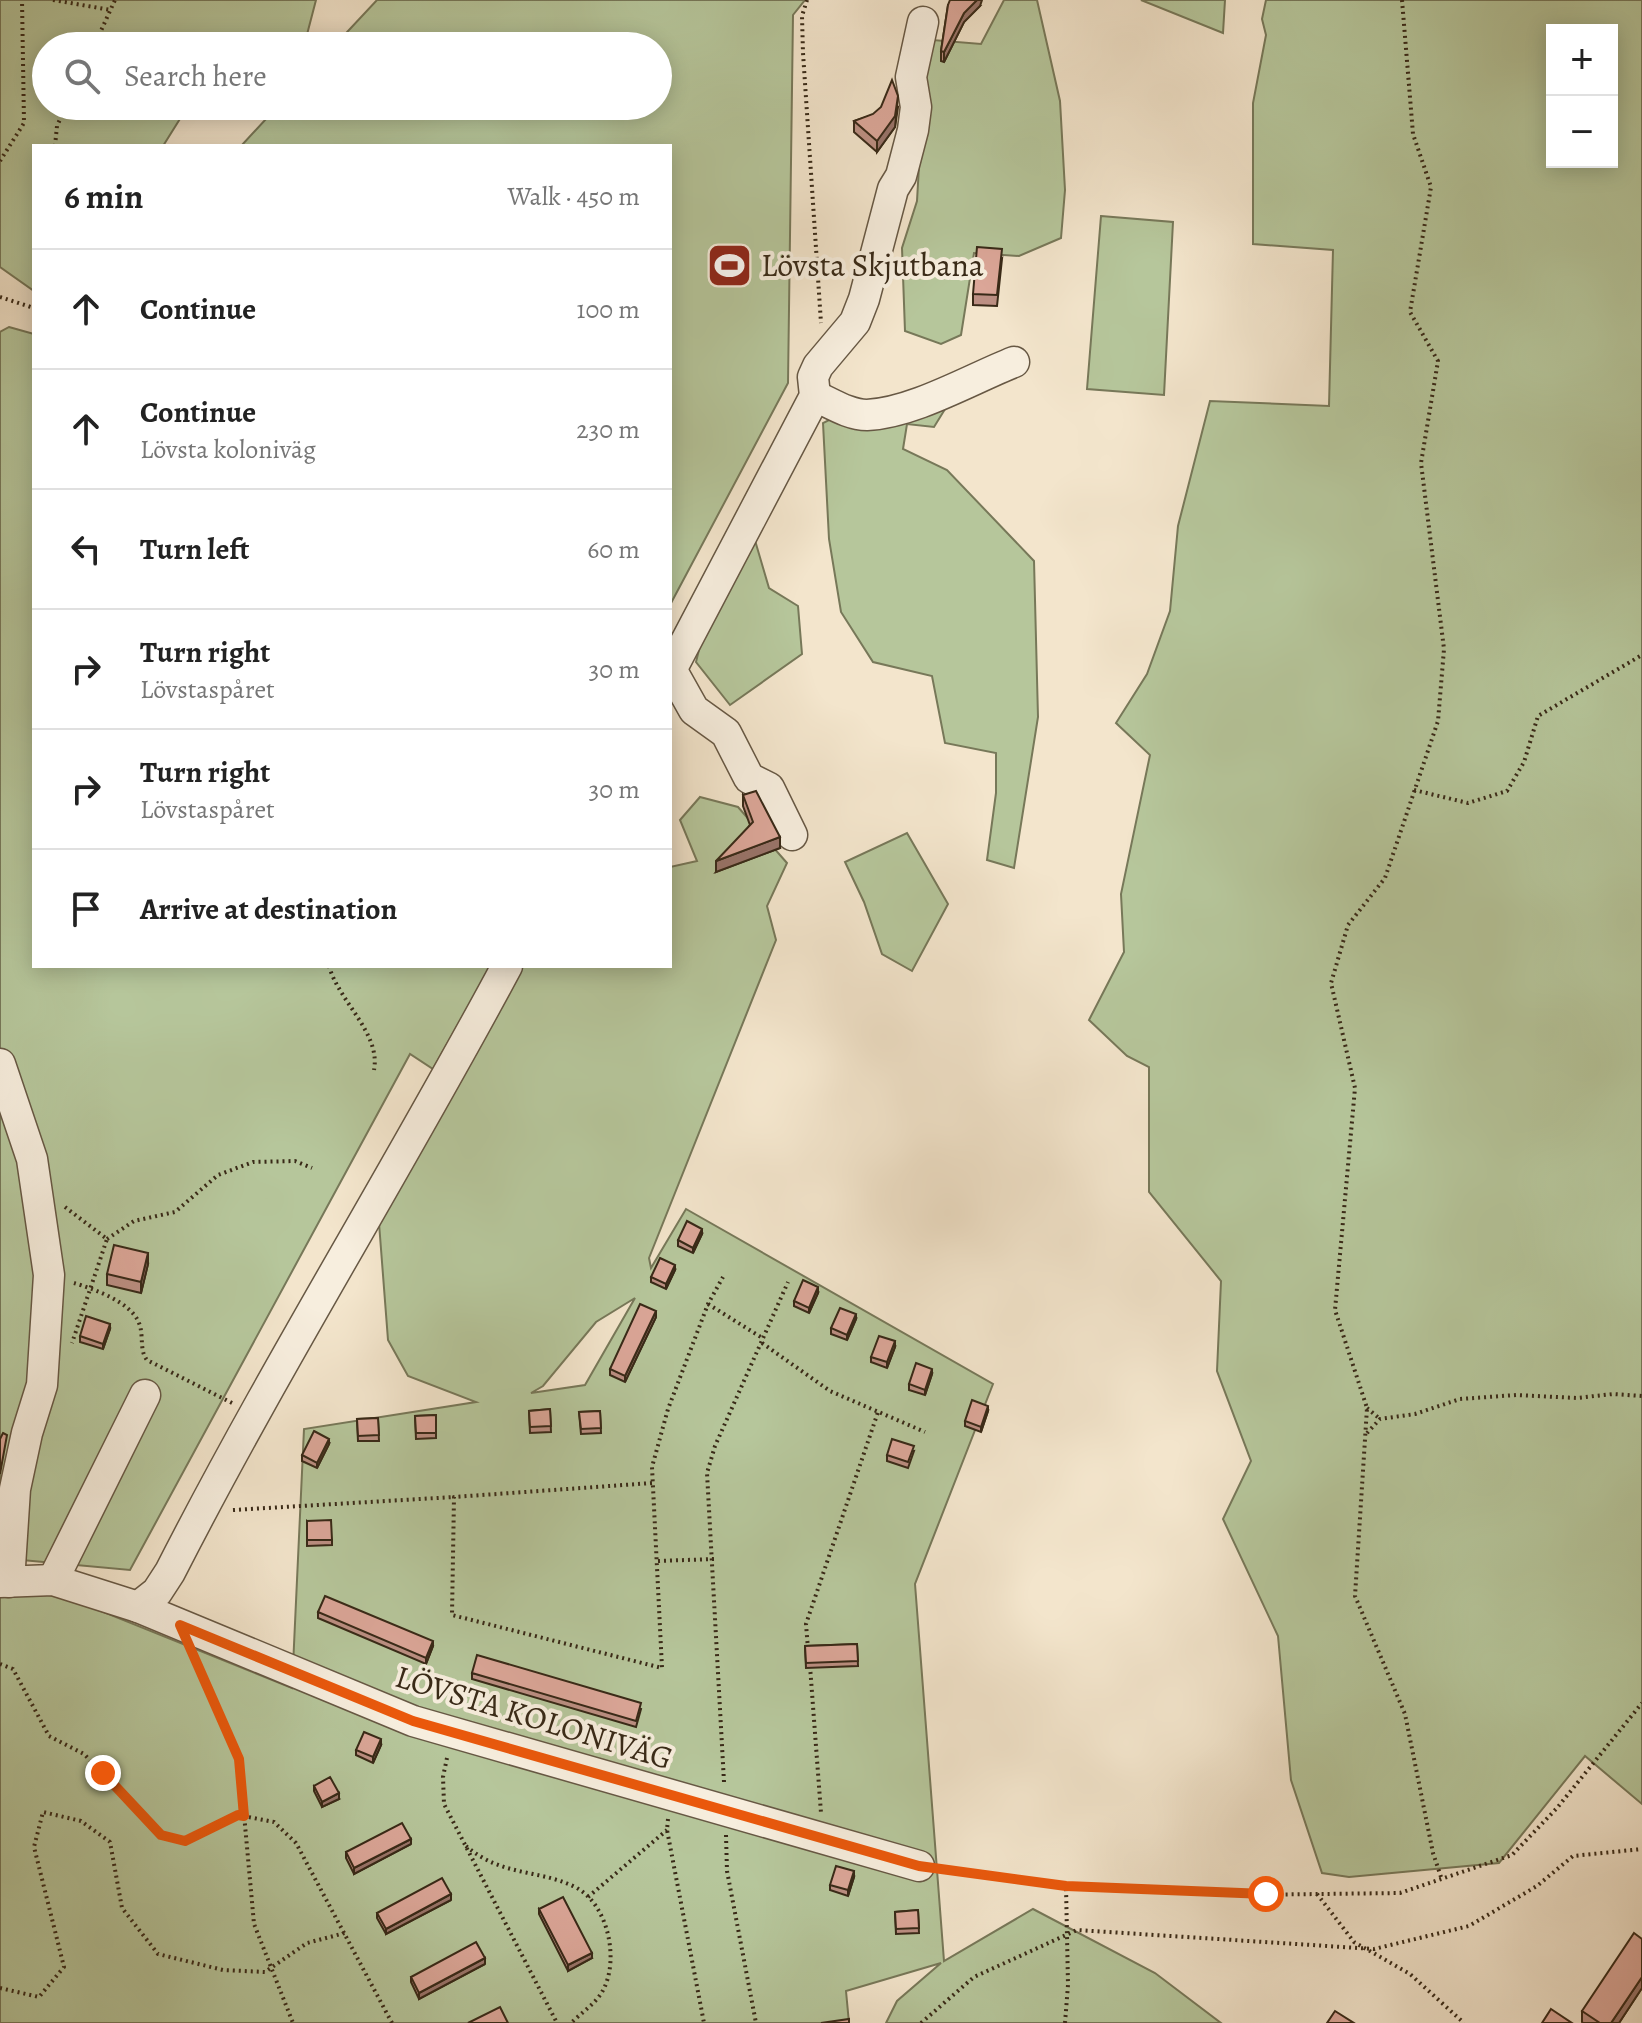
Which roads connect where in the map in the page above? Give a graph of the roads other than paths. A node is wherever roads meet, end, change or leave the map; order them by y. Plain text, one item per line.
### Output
1 (923, 22) dead end
2 (1014, 362) dead end
3 (815, 396) junction
4 (672, 668) edge
5 (672, 672) edge
6 (792, 835) dead end
7 (506, 968) edge
8 (0, 1064) edge
9 (145, 1395) dead end
10 (53, 1580) junction
11 (4, 1582) edge
12 (138, 1607) junction
13 (919, 1866) road end

1 - 3 street
2 - 3 street
3 - 4 street
5 - 6 street
7 - 12 street
8 - 11 street
9 - 10 street
10 - 11 street, LÖVSTA KOLONIVÄG
10 - 12 street, LÖVSTA KOLONIVÄG
12 - 13 street, LÖVSTA KOLONIVÄG

